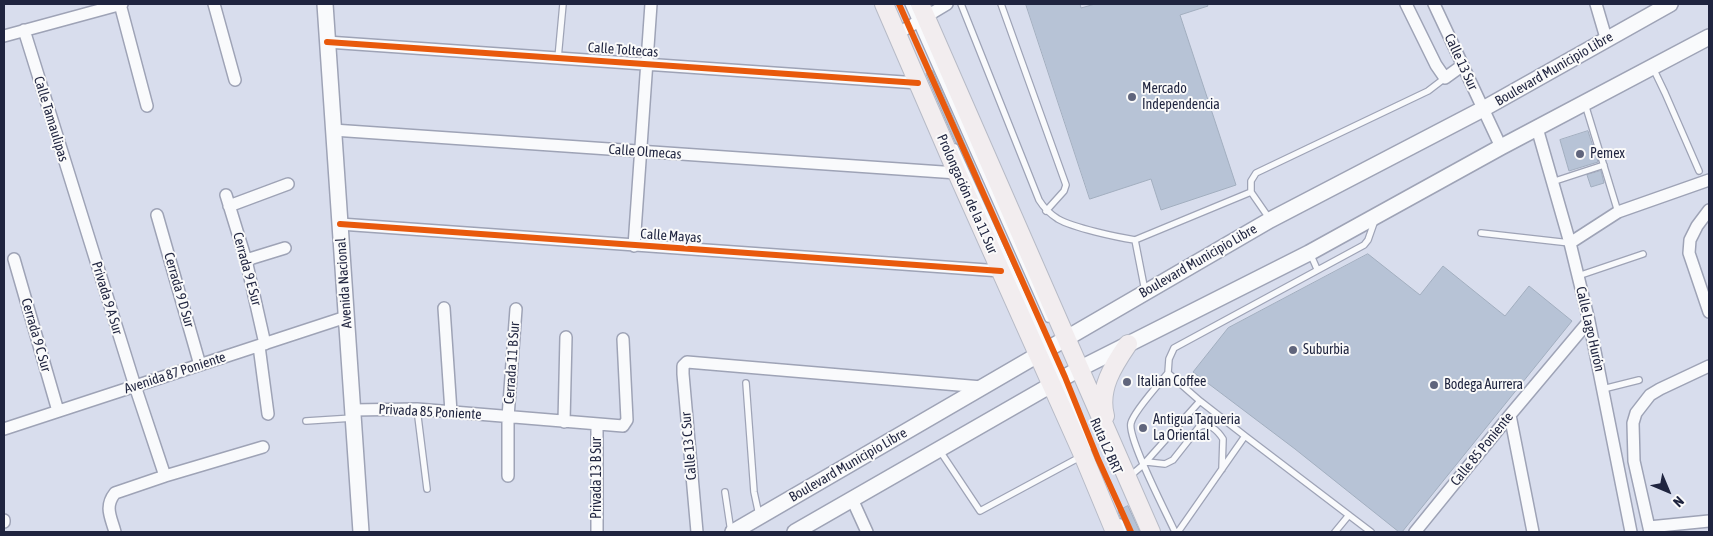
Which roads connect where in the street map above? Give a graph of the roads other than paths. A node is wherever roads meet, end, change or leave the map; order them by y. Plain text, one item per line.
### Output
1 (121, 4) edge
2 (214, 4) edge
3 (325, 4) edge
4 (563, 4) edge
5 (651, 4) edge
6 (884, 4) edge
7 (891, 4) edge
8 (908, 4) edge
9 (947, 4) edge
10 (961, 4) edge
11 (1001, 4) edge
12 (1406, 4) edge
13 (1434, 4) edge
14 (1596, 4) edge
15 (1670, 4) edge
16 (921, 14) edge
17 (24, 30) junction
18 (900, 32) junction
19 (4, 36) edge
20 (1709, 37) edge
21 (1606, 38) junction
22 (327, 42) junction
23 (558, 58) junction
24 (647, 64) junction
25 (1463, 65) junction
26 (1652, 67) junction
27 (918, 75) junction
28 (1445, 78) junction
29 (235, 80) dead end
30 (1585, 103) junction
31 (147, 106) dead end
32 (1483, 109) junction
33 (947, 128) dead end
34 (1537, 128) junction
35 (334, 130) junction
36 (1501, 147) junction
37 (641, 151) junction
38 (1604, 165) junction
39 (1699, 171) dead end
40 (957, 173) junction
41 (1709, 180) edge
42 (1552, 182) junction
43 (288, 184) dead end
44 (1250, 192) junction
45 (79, 209) joint
46 (1709, 210) edge
47 (1046, 211) junction
48 (1618, 212) junction
49 (157, 215) dead end
50 (1376, 216) junction
51 (1270, 220) junction
52 (340, 224) junction
53 (1481, 233) dead end
54 (1135, 240) junction
55 (1570, 243) junction
56 (634, 246) junction
57 (285, 248) dead end
58 (1309, 253) junction
59 (1643, 254) dead end
60 (14, 259) dead end
61 (246, 260) junction
62 (1317, 270) junction
63 (1001, 271) junction
64 (1578, 276) junction
65 (1145, 292) junction
66 (444, 308) dead end
67 (516, 309) dead end
68 (1709, 312) edge
69 (346, 317) junction
70 (1589, 321) junction
71 (1050, 324) dead end
72 (566, 337) dead end
73 (623, 339) dead end
74 (1054, 344) junction
75 (1128, 344) junction
76 (262, 345) junction
77 (200, 365) junction
78 (1709, 366) edge
79 (1168, 373) junction
80 (1068, 375) junction
81 (1639, 380) dead end
82 (746, 383) dead end
83 (135, 386) junction
84 (982, 387) junction
85 (1603, 389) junction
86 (1200, 401) junction
87 (417, 409) junction
88 (58, 412) junction
89 (451, 412) junction
90 (268, 414) dead end
91 (352, 414) junction
92 (1510, 415) junction
93 (508, 417) junction
94 (306, 421) dead end
95 (564, 422) junction
96 (597, 425) junction
97 (4, 429) edge
98 (1245, 436) junction
99 (1111, 444) junction
100 (263, 447) dead end
101 (939, 449) junction
102 (1083, 456) junction
103 (1112, 461) dead end
104 (1145, 463) junction
105 (1222, 469) junction
106 (165, 476) junction
107 (508, 476) dead end
108 (1127, 479) junction
109 (427, 490) dead end
110 (725, 492) dead end
111 (852, 499) junction
112 (1349, 515) junction
113 (760, 517) junction
114 (1709, 521) edge
115 (1425, 527) edge
116 (1650, 530) edge
117 (115, 532) edge
118 (361, 532) edge
119 (597, 532) edge
120 (697, 532) edge
121 (732, 532) edge
122 (794, 532) edge
123 (867, 532) edge
124 (1116, 532) edge
125 (1124, 532) edge
126 (1145, 532) edge
127 (1150, 532) edge
128 (1177, 532) edge
129 (1335, 532) edge
130 (1371, 532) edge
131 (1415, 532) edge
132 (1533, 532) edge
133 (1631, 532) edge

1 - 17 street
1 - 31 street
2 - 29 street
3 - 22 main road, Avenida Nacional
4 - 23 lane
5 - 24 street
6 - 18 main road, Prolongación de la 11 Sur
7 - 18 lane
8 - 16 lane
9 - 16 street
10 - 47 lane
11 - 47 lane
12 - 28 street
13 - 25 street, Calle 13 Sur
14 - 21 street
15 - 21 main road, Boulevard Municipio Libre
16 - 18 street
16 - 71 lane
16 - 74 main road, Prolongación de la 11 Sur
17 - 19 street
17 - 45 street, Calle Tamaulipas
18 - 27 main road, Prolongación de la 11 Sur
20 - 26 main road
21 - 32 main road, Boulevard Municipio Libre
22 - 23 street, Calle Toltecas
22 - 35 main road, Avenida Nacional
23 - 24 street, Calle Toltecas
24 - 27 street, Calle Toltecas
24 - 37 street
25 - 28 street
25 - 32 street, Calle 13 Sur
26 - 30 main road
26 - 39 lane
27 - 40 main road, Prolongación de la 11 Sur
28 - 44 lane
30 - 34 main road
30 - 38 lane
32 - 36 street, Calle 13 Sur
32 - 51 main road, Boulevard Municipio Libre
33 - 74 lane
34 - 36 main road
34 - 42 street, Calle Lago Hurón
35 - 37 street, Calle Olmecas
35 - 52 main road, Avenida Nacional
36 - 50 main road
37 - 40 street, Calle Olmecas
37 - 56 street
38 - 42 lane
38 - 48 lane
40 - 63 main road, Prolongación de la 11 Sur
41 - 48 street
42 - 55 street, Calle Lago Hurón
43 - 61 street, Cerrada 9 E Sur
44 - 51 lane
44 - 54 lane
45 - 83 street, Privada 9 A Sur
46 - 68 street
47 - 54 lane
48 - 55 street
49 - 77 street, Cerrada 9 D Sur
50 - 58 main road
50 - 62 lane
51 - 65 main road, Boulevard Municipio Libre
52 - 56 street, Calle Mayas
52 - 69 main road, Avenida Nacional
53 - 55 lane
54 - 65 lane
55 - 64 street, Calle Lago Hurón
56 - 63 street, Calle Mayas
57 - 61 street
58 - 62 lane
58 - 75 main road
59 - 64 lane
60 - 88 street, Cerrada 9 C Sur
61 - 76 street, Cerrada 9 E Sur
62 - 79 lane
63 - 74 main road, Prolongación de la 11 Sur
64 - 70 street, Calle Lago Hurón
65 - 74 main road, Boulevard Municipio Libre
66 - 89 street
67 - 93 street, Cerrada 11 B Sur
69 - 76 street, Avenida 87 Poniente
69 - 91 main road, Avenida Nacional
70 - 85 street, Calle Lago Hurón
70 - 92 street, Calle 85 Poniente
72 - 95 street
73 - 96 street, Privada 85 Poniente
74 - 80 main road, Prolongación de la 11 Sur
74 - 80 main road, Prolongación de la 11 Sur
74 - 84 main road, Boulevard Municipio Libre
75 - 80 main road
75 - 99 main road
76 - 77 street, Avenida 87 Poniente
76 - 90 street, Cerrada 9 E Sur
77 - 83 street, Avenida 87 Poniente
78 - 116 street
79 - 86 lane
79 - 104 lane
80 - 99 main road
80 - 101 main road
80 - 102 main road
80 - 125 lane, Ruta L2 BRT
81 - 85 lane
82 - 113 lane
83 - 88 street, Avenida 87 Poniente
83 - 106 street, Privada 9 A Sur
84 - 113 main road, Boulevard Municipio Libre
84 - 120 street, Calle 13 C Sur
85 - 133 street, Calle Lago Hurón
86 - 98 lane
86 - 104 lane
87 - 89 street, Privada 85 Poniente
87 - 91 street, Privada 85 Poniente
87 - 109 lane
88 - 97 street, Avenida 87 Poniente
89 - 93 street, Privada 85 Poniente
91 - 94 lane
91 - 118 main road, Avenida Nacional
92 - 115 street, Calle 85 Poniente
92 - 132 street
93 - 95 street, Privada 85 Poniente
93 - 107 street
95 - 96 street, Privada 85 Poniente
96 - 119 street, Privada 13 B Sur
98 - 105 lane
98 - 112 lane
99 - 108 main road
100 - 106 street
101 - 102 lane
101 - 111 main road
102 - 124 main road
103 - 126 lane, Ruta L2 BRT
104 - 105 lane
104 - 108 lane
104 - 128 lane
105 - 128 lane
106 - 117 street
108 - 127 main road
110 - 121 lane
111 - 122 main road
111 - 123 street
112 - 129 lane
112 - 130 lane
113 - 121 main road, Boulevard Municipio Libre
114 - 116 street
115 - 131 street, Calle 85 Poniente

